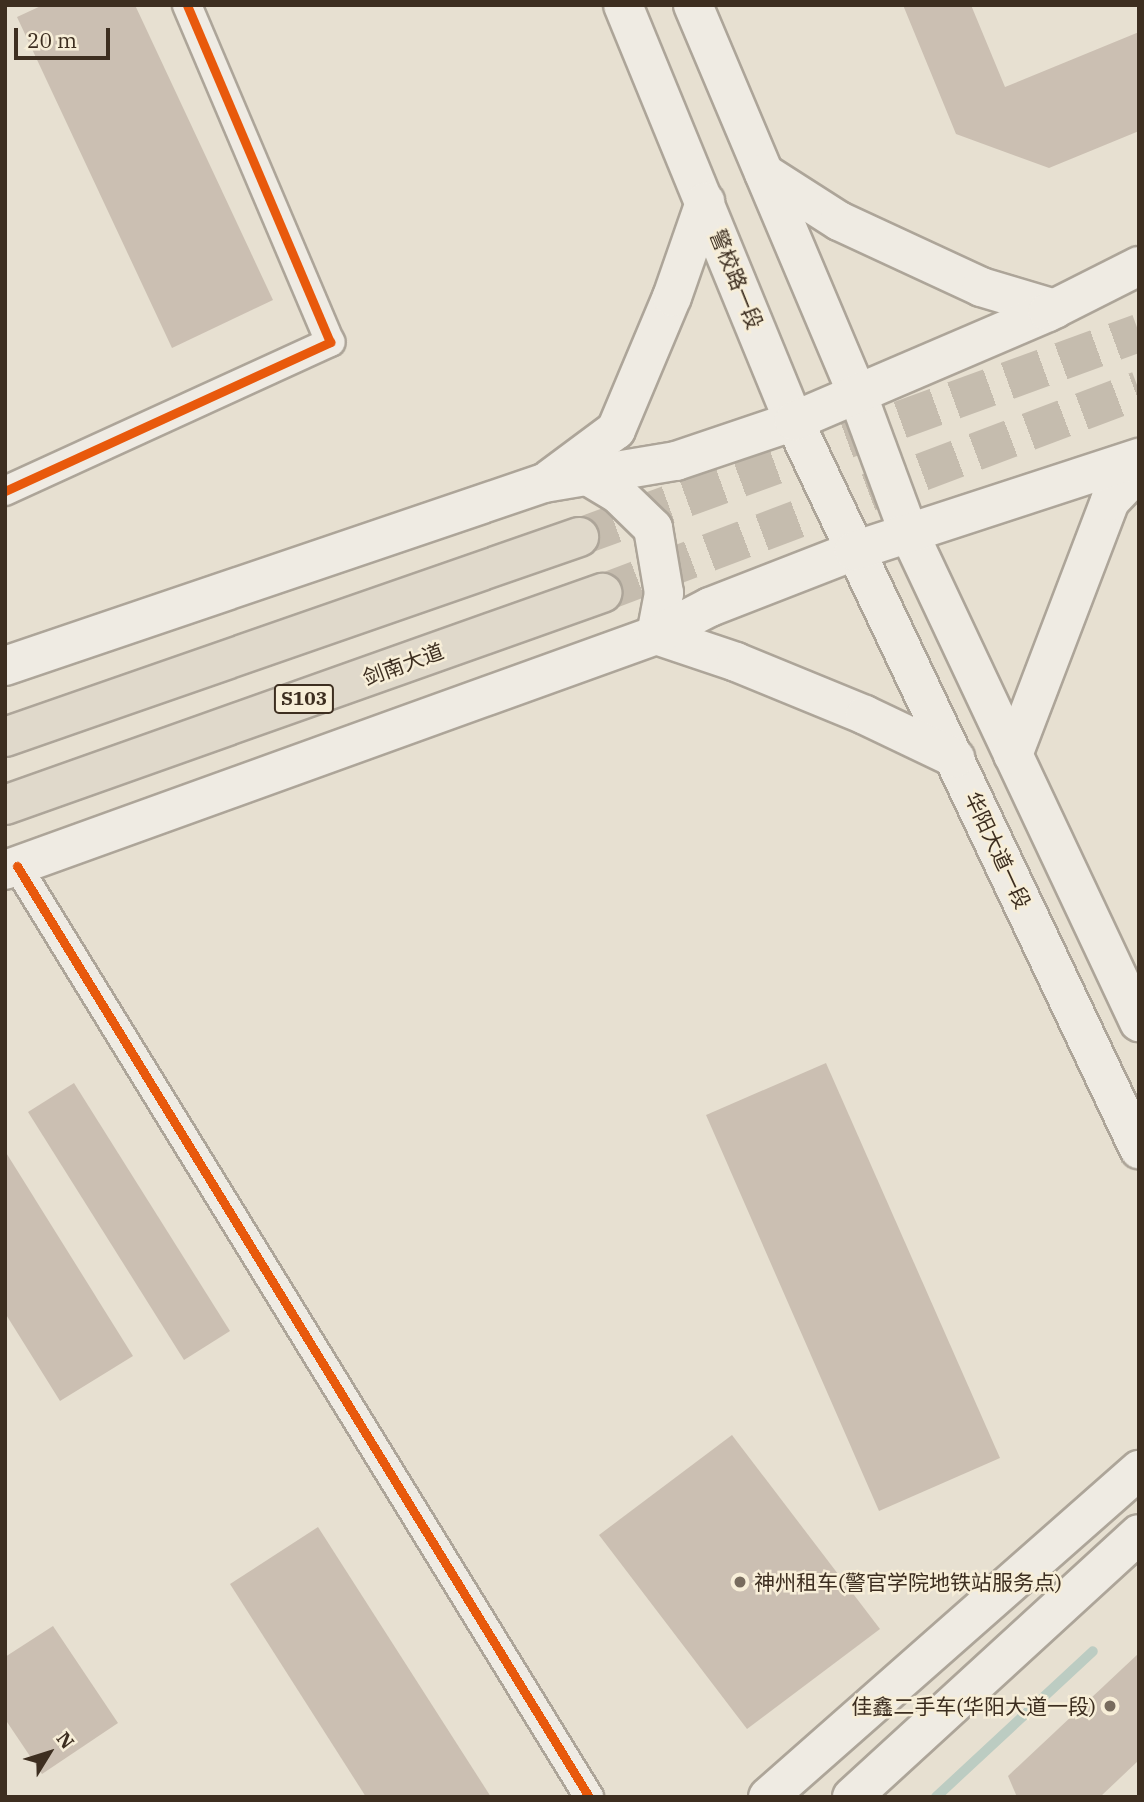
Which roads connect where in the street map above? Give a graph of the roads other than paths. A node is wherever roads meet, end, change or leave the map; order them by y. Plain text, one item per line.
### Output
1 (187, 5) edge
2 (623, 5) edge
3 (693, 5) edge
4 (764, 173) junction
5 (705, 202) junction
6 (1139, 266) edge
7 (1055, 309) junction
8 (858, 396) junction
9 (794, 421) junction
10 (1139, 458) edge
11 (1139, 471) edge
12 (588, 476) junction
13 (544, 483) junction
14 (5, 491) edge
15 (908, 531) junction
16 (579, 537) tunnel mouth
17 (854, 551) junction
18 (602, 593) tunnel mouth
19 (656, 635) junction
20 (5, 666) edge
21 (5, 737) edge
22 (1013, 755) junction
23 (955, 758) junction
24 (5, 805) edge
25 (11, 868) edge
26 (1139, 1022) edge
27 (1139, 1149) edge
28 (1139, 1470) edge
29 (1139, 1534) edge
30 (589, 1797) edge
31 (768, 1797) edge
32 (852, 1797) edge

1 - 14 street
2 - 5 main road, 警校路一段
3 - 4 main road
4 - 7 main road
4 - 8 main road
5 - 9 main road, 警校路一段
5 - 13 main road
6 - 7 main road
7 - 8 main road
8 - 9 main road
8 - 15 main road
9 - 12 main road
9 - 17 main road, 警校路一段
10 - 15 main road
11 - 22 main road
12 - 13 main road
12 - 19 main road
13 - 20 main road
15 - 17 main road
15 - 22 main road
16 - 21 highway
17 - 19 main road
17 - 23 main road, 华阳大道一段
18 - 24 highway, 剑南大道 / S103
19 - 23 main road
19 - 25 main road
22 - 26 main road
23 - 27 main road, 华阳大道一段
25 - 30 street
28 - 31 main road
29 - 32 main road

